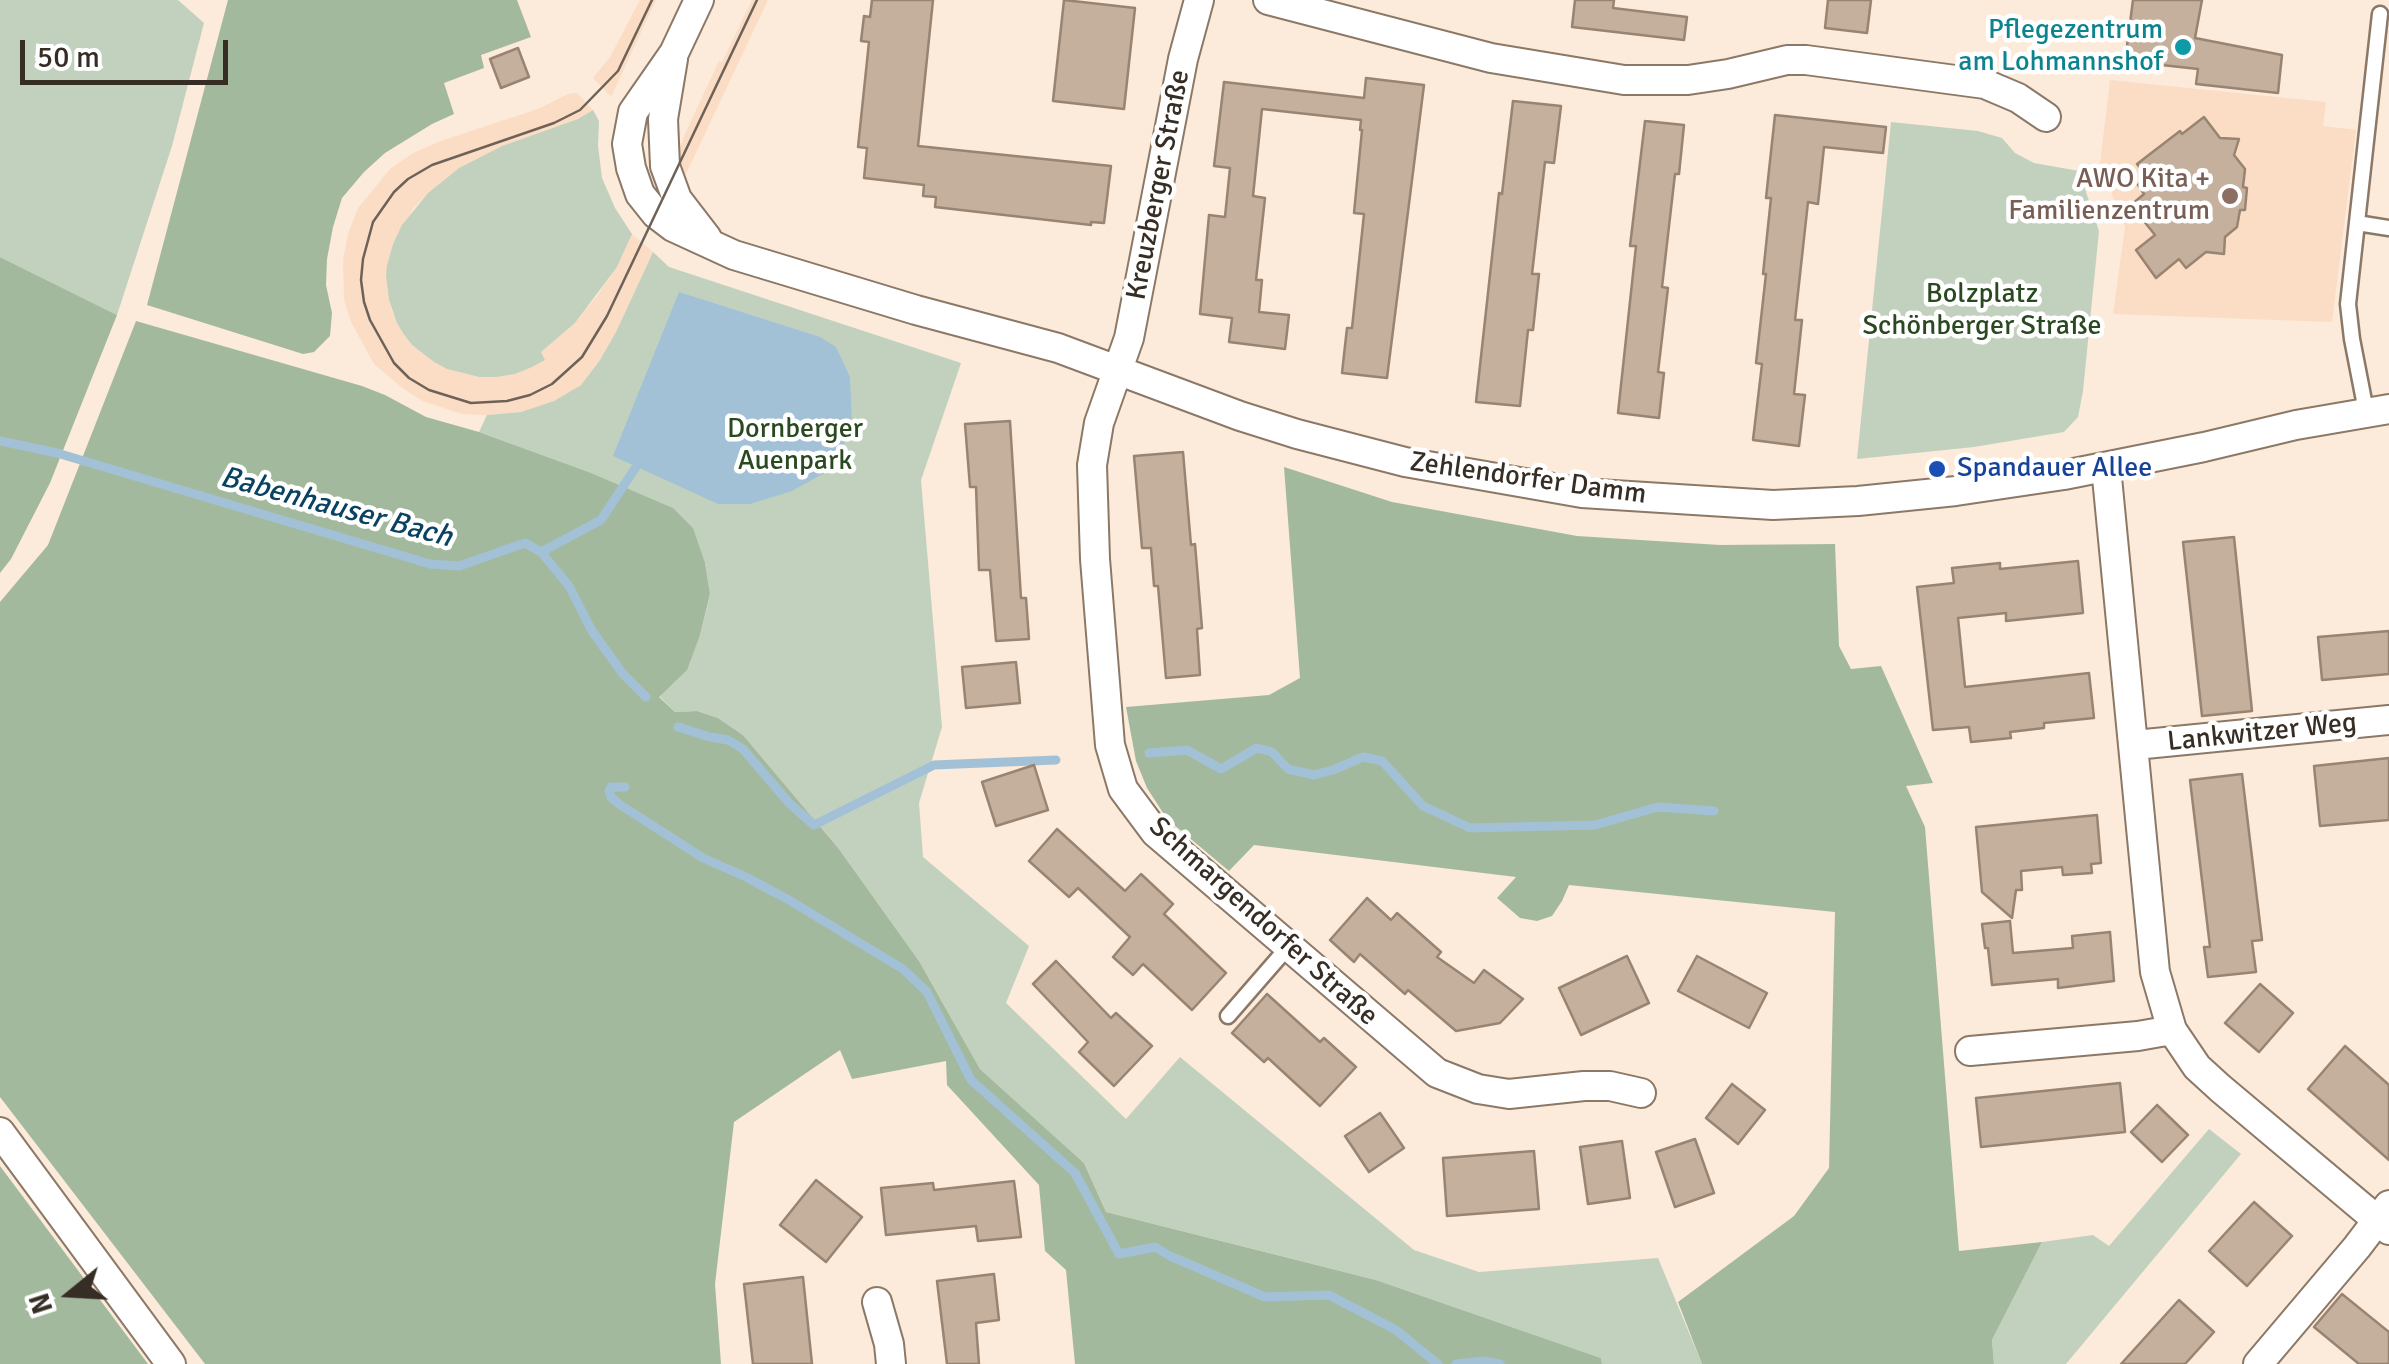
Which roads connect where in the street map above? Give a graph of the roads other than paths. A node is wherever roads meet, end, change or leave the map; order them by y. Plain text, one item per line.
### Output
1 (699, 0) edge
2 (1199, 0) edge
3 (1268, 0) edge
4 (2380, 14) dead end
5 (2046, 116) dead end
6 (2357, 223) junction
7 (2389, 228) edge
8 (1119, 370) junction
9 (2378, 410) edge
10 (2106, 467) junction
11 (2389, 720) edge
12 (2135, 745) junction
13 (1288, 947) junction
14 (1228, 1016) dead end
15 (2172, 1030) junction
16 (1970, 1051) dead end
17 (1642, 1094) dead end
18 (0, 1132) edge
19 (2385, 1219) edge
20 (876, 1302) dead end
21 (172, 1364) edge
22 (891, 1364) edge
23 (2258, 1364) edge

1 - 8 street, Zehlendorfer Damm
2 - 8 street, Kreuzberger Straße
3 - 5 street
4 - 6 lane, Zehlendorfer Damm
6 - 7 lane
6 - 9 lane, Zehlendorfer Damm
8 - 10 street, Zehlendorfer Damm
8 - 13 street, Schmargendorfer Straße
9 - 10 street, Zehlendorfer Damm
10 - 12 street
11 - 12 street, Lankwitzer Weg
12 - 15 street
13 - 14 lane
13 - 17 street, Schmargendorfer Straße
15 - 16 street
15 - 19 street
18 - 21 street
19 - 23 street
20 - 22 street

